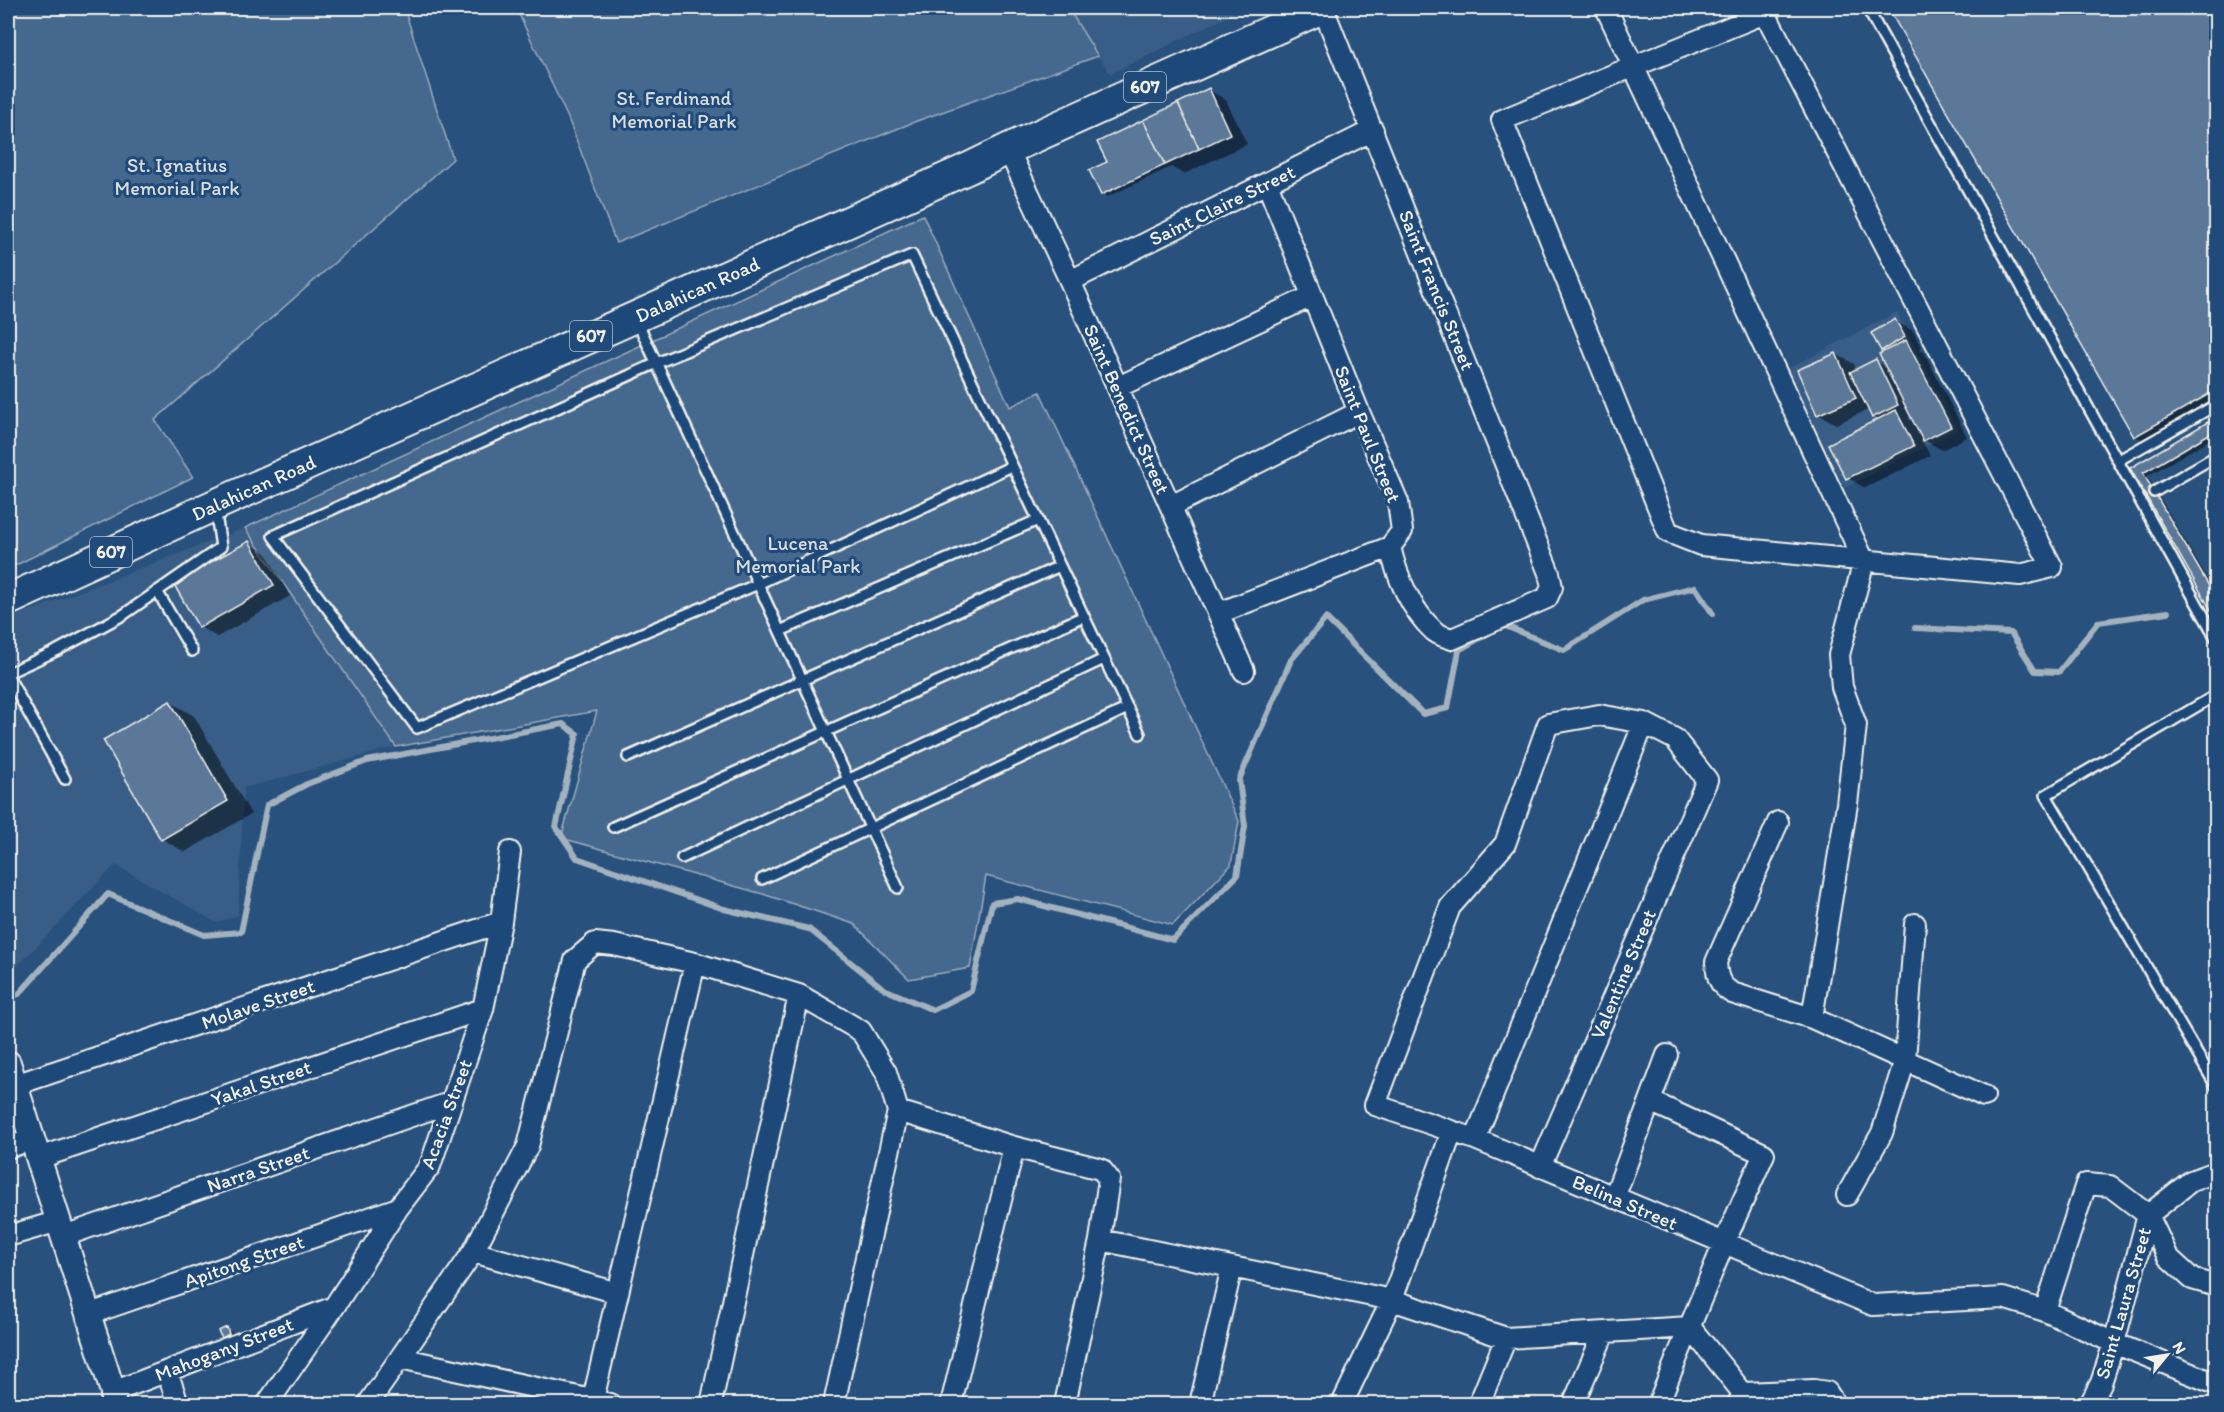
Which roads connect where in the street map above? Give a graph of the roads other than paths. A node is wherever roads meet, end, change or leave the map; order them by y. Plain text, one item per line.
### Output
1 (1323, 8) edge
2 (1606, 8) edge
3 (1867, 8) edge
4 (1634, 67) junction
5 (1373, 130) junction
6 (1008, 149) junction
7 (1267, 183) junction
8 (1070, 281) junction
9 (1312, 296) junction
10 (635, 316) junction
11 (657, 363) junction
12 (1118, 387) junction
13 (2217, 405) edge
14 (1359, 412) junction
15 (2217, 456) edge
16 (2119, 460) junction
17 (1012, 466) junction
18 (2147, 496) junction
19 (214, 505) junction
20 (1171, 506) junction
21 (1038, 520) junction
22 (1390, 548) junction
23 (1864, 561) junction
24 (1060, 566) junction
25 (758, 584) junction
26 (157, 591) junction
27 (8, 600) edge
28 (1219, 613) junction
29 (1084, 616) junction
30 (780, 632) junction
31 (2217, 638) edge
32 (192, 651) dead end
33 (1104, 659) junction
34 (1244, 671) dead end
35 (8, 675) edge
36 (802, 680) junction
37 (2217, 694) edge
38 (1128, 708) junction
39 (1644, 723) junction
40 (826, 731) junction
41 (1140, 734) dead end
42 (628, 758) dead end
43 (65, 779) dead end
44 (848, 779) junction
45 (1778, 822) dead end
46 (613, 827) dead end
47 (871, 828) junction
48 (510, 852) dead end
49 (682, 858) dead end
50 (762, 879) dead end
51 (898, 888) dead end
52 (501, 922) junction
53 (1915, 924) dead end
54 (695, 963) junction
55 (799, 995) junction
56 (483, 1009) junction
57 (1812, 1018) junction
58 (1667, 1055) dead end
59 (1905, 1060) junction
60 (11, 1074) edge
61 (2217, 1086) edge
62 (1984, 1096) dead end
63 (1650, 1101) junction
64 (452, 1102) junction
65 (897, 1111) junction
66 (1452, 1131) junction
67 (1474, 1139) junction
68 (1014, 1147) junction
69 (8, 1148) edge
70 (36, 1149) junction
71 (1540, 1167) junction
72 (2217, 1172) edge
73 (1847, 1195) dead end
74 (1614, 1198) junction
75 (398, 1208) junction
76 (2148, 1215) junction
77 (62, 1228) junction
78 (8, 1236) edge
79 (1100, 1240) junction
80 (1724, 1243) junction
81 (473, 1252) junction
82 (1232, 1267) junction
83 (2217, 1286) edge
84 (618, 1293) junction
85 (1392, 1300) junction
86 (334, 1307) junction
87 (2045, 1311) junction
88 (90, 1314) junction
89 (1690, 1327) junction
90 (1604, 1333) junction
91 (1506, 1338) junction
92 (2114, 1343) junction
93 (400, 1358) junction
94 (167, 1371) junction
95 (2217, 1384) edge
96 (113, 1398) edge
97 (1741, 1399) edge
98 (2092, 1402) edge
99 (598, 1403) edge
100 (178, 1404) edge
101 (267, 1404) edge
102 (368, 1404) edge
103 (711, 1404) edge
104 (834, 1404) edge
105 (951, 1404) edge
106 (1065, 1404) edge
107 (1200, 1404) edge
108 (1342, 1404) edge
109 (1479, 1404) edge
110 (1573, 1404) edge
111 (1658, 1404) edge
112 (1831, 1404) edge

1 - 5 street, Saint Francis Street
1 - 6 main road, Dalahican Road / 607
2 - 4 street
3 - 16 lane
4 - 23 street
4 - 23 street
4 - 23 street
5 - 7 street, Saint Claire Street
5 - 22 street, Saint Francis Street
6 - 8 street, Saint Benedict Street
6 - 10 main road, Dalahican Road / 607
7 - 8 street, Saint Claire Street
7 - 9 street, Saint Paul Street
8 - 12 street, Saint Benedict Street
9 - 12 street
9 - 14 street, Saint Paul Street
10 - 11 lane
10 - 19 main road, Dalahican Road / 607
11 - 17 lane
11 - 25 lane
11 - 25 lane
12 - 20 street, Saint Benedict Street
13 - 16 lane
14 - 20 street
14 - 22 street, Saint Paul Street
15 - 18 lane
16 - 18 lane
17 - 21 lane
17 - 25 lane
18 - 31 lane
19 - 26 lane
19 - 27 main road, Dalahican Road / 607
20 - 28 street, Saint Benedict Street
21 - 24 lane
21 - 30 lane
22 - 28 street
23 - 57 street
24 - 29 lane
24 - 36 lane
25 - 30 lane
26 - 32 lane
26 - 35 lane
28 - 34 street, Saint Benedict Street
29 - 33 lane
29 - 40 lane
30 - 36 lane
33 - 38 lane
33 - 44 lane
35 - 43 lane
36 - 40 lane
36 - 42 lane
37 - 61 lane
38 - 41 lane
38 - 47 lane
39 - 66 street, Belina Street
39 - 67 street
39 - 71 street, Valentine Street
40 - 44 lane
40 - 46 lane
44 - 47 lane
44 - 49 lane
45 - 57 street
47 - 50 lane
47 - 51 lane
48 - 52 street, Acacia Street
52 - 56 street, Acacia Street
52 - 60 street, Molave Street
53 - 59 street
54 - 55 street
54 - 81 street
54 - 84 street
55 - 65 street
55 - 103 street
56 - 64 street, Acacia Street
56 - 70 street, Yakal Street
57 - 59 street
58 - 63 street
59 - 62 street
59 - 73 street
60 - 70 street
63 - 74 street
63 - 80 street
64 - 75 street, Acacia Street
64 - 77 street, Narra Street
65 - 68 street
65 - 104 street
66 - 67 street, Belina Street
66 - 85 street
67 - 71 street, Belina Street
68 - 79 street
68 - 105 street
69 - 70 street, Yakal Street
70 - 77 street
71 - 74 street, Belina Street
72 - 76 street, Saint Laura Street
74 - 80 street, Belina Street
75 - 86 street, Acacia Street
75 - 88 street, Apitong Street
76 - 83 street
76 - 87 street
76 - 92 street, Saint Laura Street
77 - 78 street, Narra Street
77 - 88 street
79 - 82 street
79 - 106 street
80 - 87 street, Belina Street
80 - 89 street
81 - 84 street
81 - 93 street
82 - 85 street
82 - 107 street
84 - 99 street
85 - 91 street
85 - 108 street
86 - 94 street, Mahogany Street
86 - 101 street, Acacia Street
87 - 92 street
88 - 96 street
89 - 90 street
89 - 97 street
89 - 111 street
90 - 91 street
90 - 110 street
91 - 109 street
92 - 95 street
92 - 98 street, Saint Laura Street
93 - 99 street
93 - 102 street
94 - 96 street, Mahogany Street
94 - 100 street
97 - 112 street

